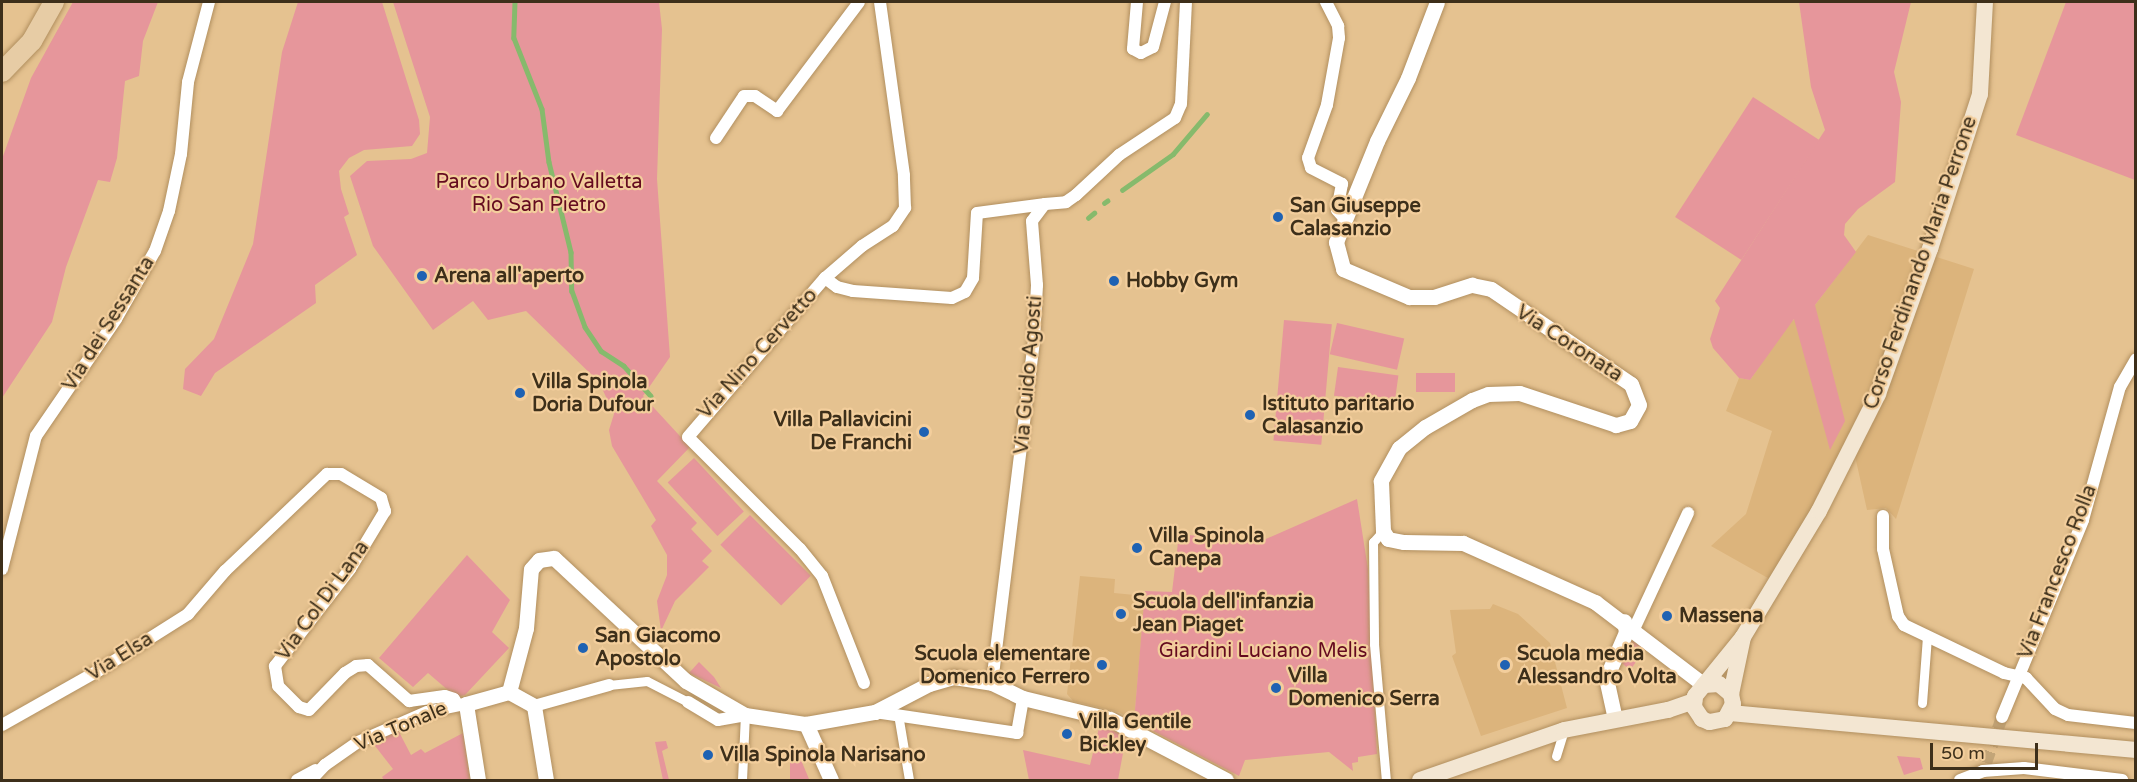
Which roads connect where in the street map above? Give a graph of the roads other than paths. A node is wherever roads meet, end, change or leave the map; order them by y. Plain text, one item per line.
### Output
1 (54, 2) edge
2 (209, 2) edge
3 (859, 2) edge
4 (880, 2) edge
5 (1137, 2) edge
6 (1165, 2) edge
7 (1186, 2) edge
8 (1326, 2) edge
9 (1437, 2) edge
10 (1985, 2) edge
11 (2, 72) edge
12 (716, 138) dead end
13 (1045, 204) junction
14 (1345, 219) junction
15 (825, 278) junction
16 (2136, 359) edge
17 (1688, 513) dead end
18 (1883, 516) dead end
19 (1383, 531) junction
20 (2, 569) edge
21 (225, 571) joint
22 (1629, 625) junction
23 (1927, 637) junction
24 (1738, 641) junction
25 (2018, 675) junction
26 (864, 683) dead end
27 (992, 683) junction
28 (609, 685) joint
29 (1704, 686) junction
30 (509, 692) junction
31 (1731, 694) junction
32 (1023, 698) junction
33 (688, 702) joint
34 (1922, 703) dead end
35 (462, 704) junction
36 (534, 706) junction
37 (1695, 707) junction
38 (875, 712) junction
39 (1730, 713) junction
40 (898, 714) junction
41 (745, 715) junction
42 (1758, 715) junction
43 (2002, 717) tunnel mouth
44 (1615, 719) junction
45 (2136, 723) edge
46 (806, 724) junction
47 (2, 725) edge
48 (1564, 730) junction
49 (2136, 750) edge
50 (1556, 756) dead end
51 (326, 765) junction
52 (297, 780) edge
53 (311, 780) edge
54 (478, 780) edge
55 (546, 780) edge
56 (742, 780) edge
57 (831, 780) edge
58 (909, 780) edge
59 (1226, 780) edge
60 (1386, 780) edge
61 (1420, 780) edge
62 (1960, 780) edge
63 (2122, 780) edge

1 - 11 main road
2 - 20 street, Via dei Sessanta
3 - 12 street
4 - 15 street, Via Nino Cervetto
5 - 6 street
7 - 13 street
8 - 14 street
9 - 14 street, Via Coronata
10 - 24 main road, Corso Ferdinando Maria Perrone
13 - 15 street
13 - 27 street, Via Guido Agosti
14 - 19 street, Via Coronata
15 - 26 street, Via Nino Cervetto
16 - 25 street, Via Francesco Rolla
17 - 22 street
18 - 23 street
19 - 22 street
19 - 60 street
21 - 35 street, Via Col Di Lana
21 - 47 street, Via Elsa
22 - 29 street
22 - 44 street
23 - 25 street
23 - 34 street
24 - 29 main road
24 - 31 main road, Corso Ferdinando Maria Perrone
25 - 43 street, Via Francesco Rolla
25 - 45 street
27 - 32 street
27 - 38 street
28 - 33 street
28 - 36 street
29 - 31 main road
29 - 37 main road
30 - 35 street
30 - 36 street
30 - 41 street
31 - 39 main road
31 - 42 main road
32 - 40 street
32 - 59 street
33 - 41 street
35 - 51 street, Via Tonale
35 - 54 street
36 - 55 street
37 - 39 main road
37 - 44 main road
38 - 40 street
38 - 46 street
39 - 42 main road
40 - 58 street
41 - 46 street
41 - 56 street
42 - 49 main road
44 - 48 main road
46 - 57 street
48 - 50 street
48 - 61 main road
51 - 52 street
51 - 53 street, Via Tonale
62 - 63 street

